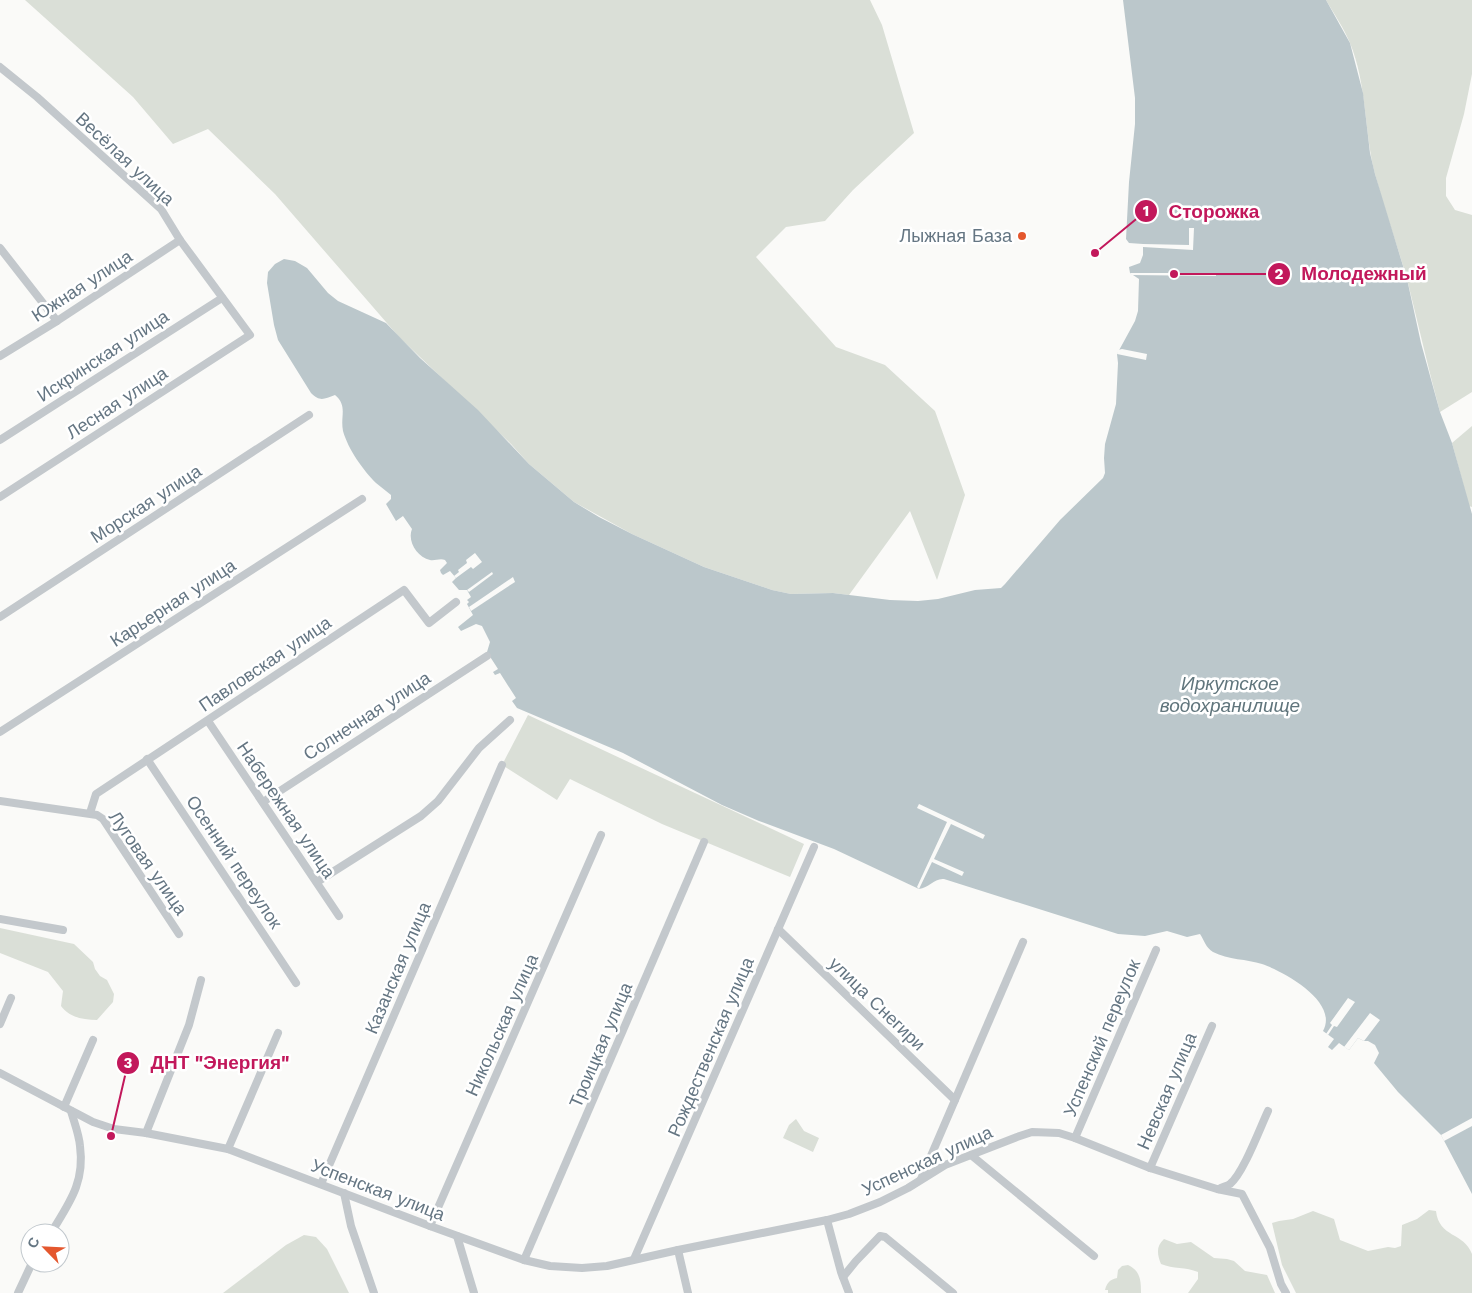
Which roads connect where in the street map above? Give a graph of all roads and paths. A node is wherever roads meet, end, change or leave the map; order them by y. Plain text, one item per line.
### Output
1 (0, 68) edge
2 (180, 240) junction
3 (0, 248) edge
4 (222, 298) junction
5 (57, 321) junction
6 (250, 335) joint
7 (0, 356) edge
8 (309, 415) dead end
9 (0, 440) edge
10 (0, 497) edge
11 (362, 499) dead end
12 (456, 602) dead end
13 (0, 617) edge
14 (487, 656) dead end
15 (510, 720) dead end
16 (208, 721) junction
17 (0, 732) edge
18 (147, 759) junction
19 (502, 765) dead end
20 (0, 801) edge
21 (263, 802) junction
22 (90, 813) junction
23 (601, 835) dead end
24 (704, 842) dead end
25 (814, 847) dead end
26 (317, 882) junction
27 (339, 916) dead end
28 (0, 919) edge
29 (778, 929) junction
30 (63, 930) dead end
31 (179, 934) dead end
32 (1023, 942) dead end
33 (1156, 950) dead end
34 (201, 980) dead end
35 (296, 982) dead end
36 (11, 998) dead end
37 (0, 1024) edge
38 (1212, 1026) dead end
39 (278, 1034) dead end
40 (93, 1040) dead end
41 (0, 1073) edge
42 (955, 1100) junction
43 (68, 1109) junction
44 (1268, 1111) dead end
45 (146, 1133) junction
46 (1075, 1138) junction
47 (228, 1149) junction
48 (971, 1155) junction
49 (1150, 1168) junction
50 (921, 1180) junction
51 (321, 1184) junction
52 (1217, 1189) junction
53 (344, 1193) junction
54 (827, 1220) junction
55 (57, 1223) edge
56 (430, 1226) junction
57 (457, 1236) junction
58 (678, 1250) junction
59 (1094, 1256) dead end
60 (634, 1259) junction
61 (524, 1260) junction
62 (27, 1273) edge
63 (843, 1277) junction
64 (18, 1293) edge
65 (374, 1293) edge
66 (474, 1293) edge
67 (688, 1293) edge
68 (849, 1293) edge
69 (953, 1293) edge
70 (1286, 1293) edge

1 - 2 street, Весёлая улица
2 - 4 street, Весёлая улица
2 - 5 street, Южная улица
3 - 5 street
4 - 6 street, Весёлая улица
4 - 9 street, Искринская улица
5 - 7 street, Южная улица
6 - 10 street, Лесная улица
8 - 13 street, Морская улица
11 - 17 street, Карьерная улица
12 - 16 street, Павловская улица
14 - 21 street, Солнечная улица
15 - 26 street
16 - 18 street, Павловская улица
16 - 21 street, Набережная улица
18 - 22 street, Павловская улица
18 - 35 street, Осенний переулок
19 - 51 street, Казанская улица
20 - 22 street
21 - 26 street, Набережная улица
22 - 31 street, Луговая улица
23 - 56 street, Никольская улица
24 - 61 street, Троицкая улица
25 - 29 street, Рождественская улица
26 - 27 street, Набережная улица
28 - 30 street
29 - 42 street, улица Снегири
29 - 60 street, Рождественская улица
32 - 42 street
33 - 46 street, Успенский переулок
34 - 45 street
36 - 37 street
38 - 49 street, Невская улица
39 - 47 street
40 - 43 street
41 - 43 street, Успенская улица
42 - 50 street
43 - 45 street, Успенская улица
43 - 55 street
44 - 52 street
45 - 47 street, Успенская улица
46 - 48 street, Успенская улица
46 - 49 street, Успенская улица
47 - 51 street, Успенская улица
48 - 50 street, Успенская улица
48 - 59 street
49 - 52 street, Успенская улица
50 - 54 street, Успенская улица
51 - 53 street, Успенская улица
52 - 70 street, Успенская улица
53 - 56 street, Успенская улица
53 - 65 street
54 - 58 street, Успенская улица
54 - 63 street
56 - 57 street, Успенская улица
57 - 61 street, Успенская улица
57 - 66 street
58 - 60 street, Успенская улица
58 - 67 street
60 - 61 street, Успенская улица
62 - 64 street
63 - 68 street
63 - 69 street

